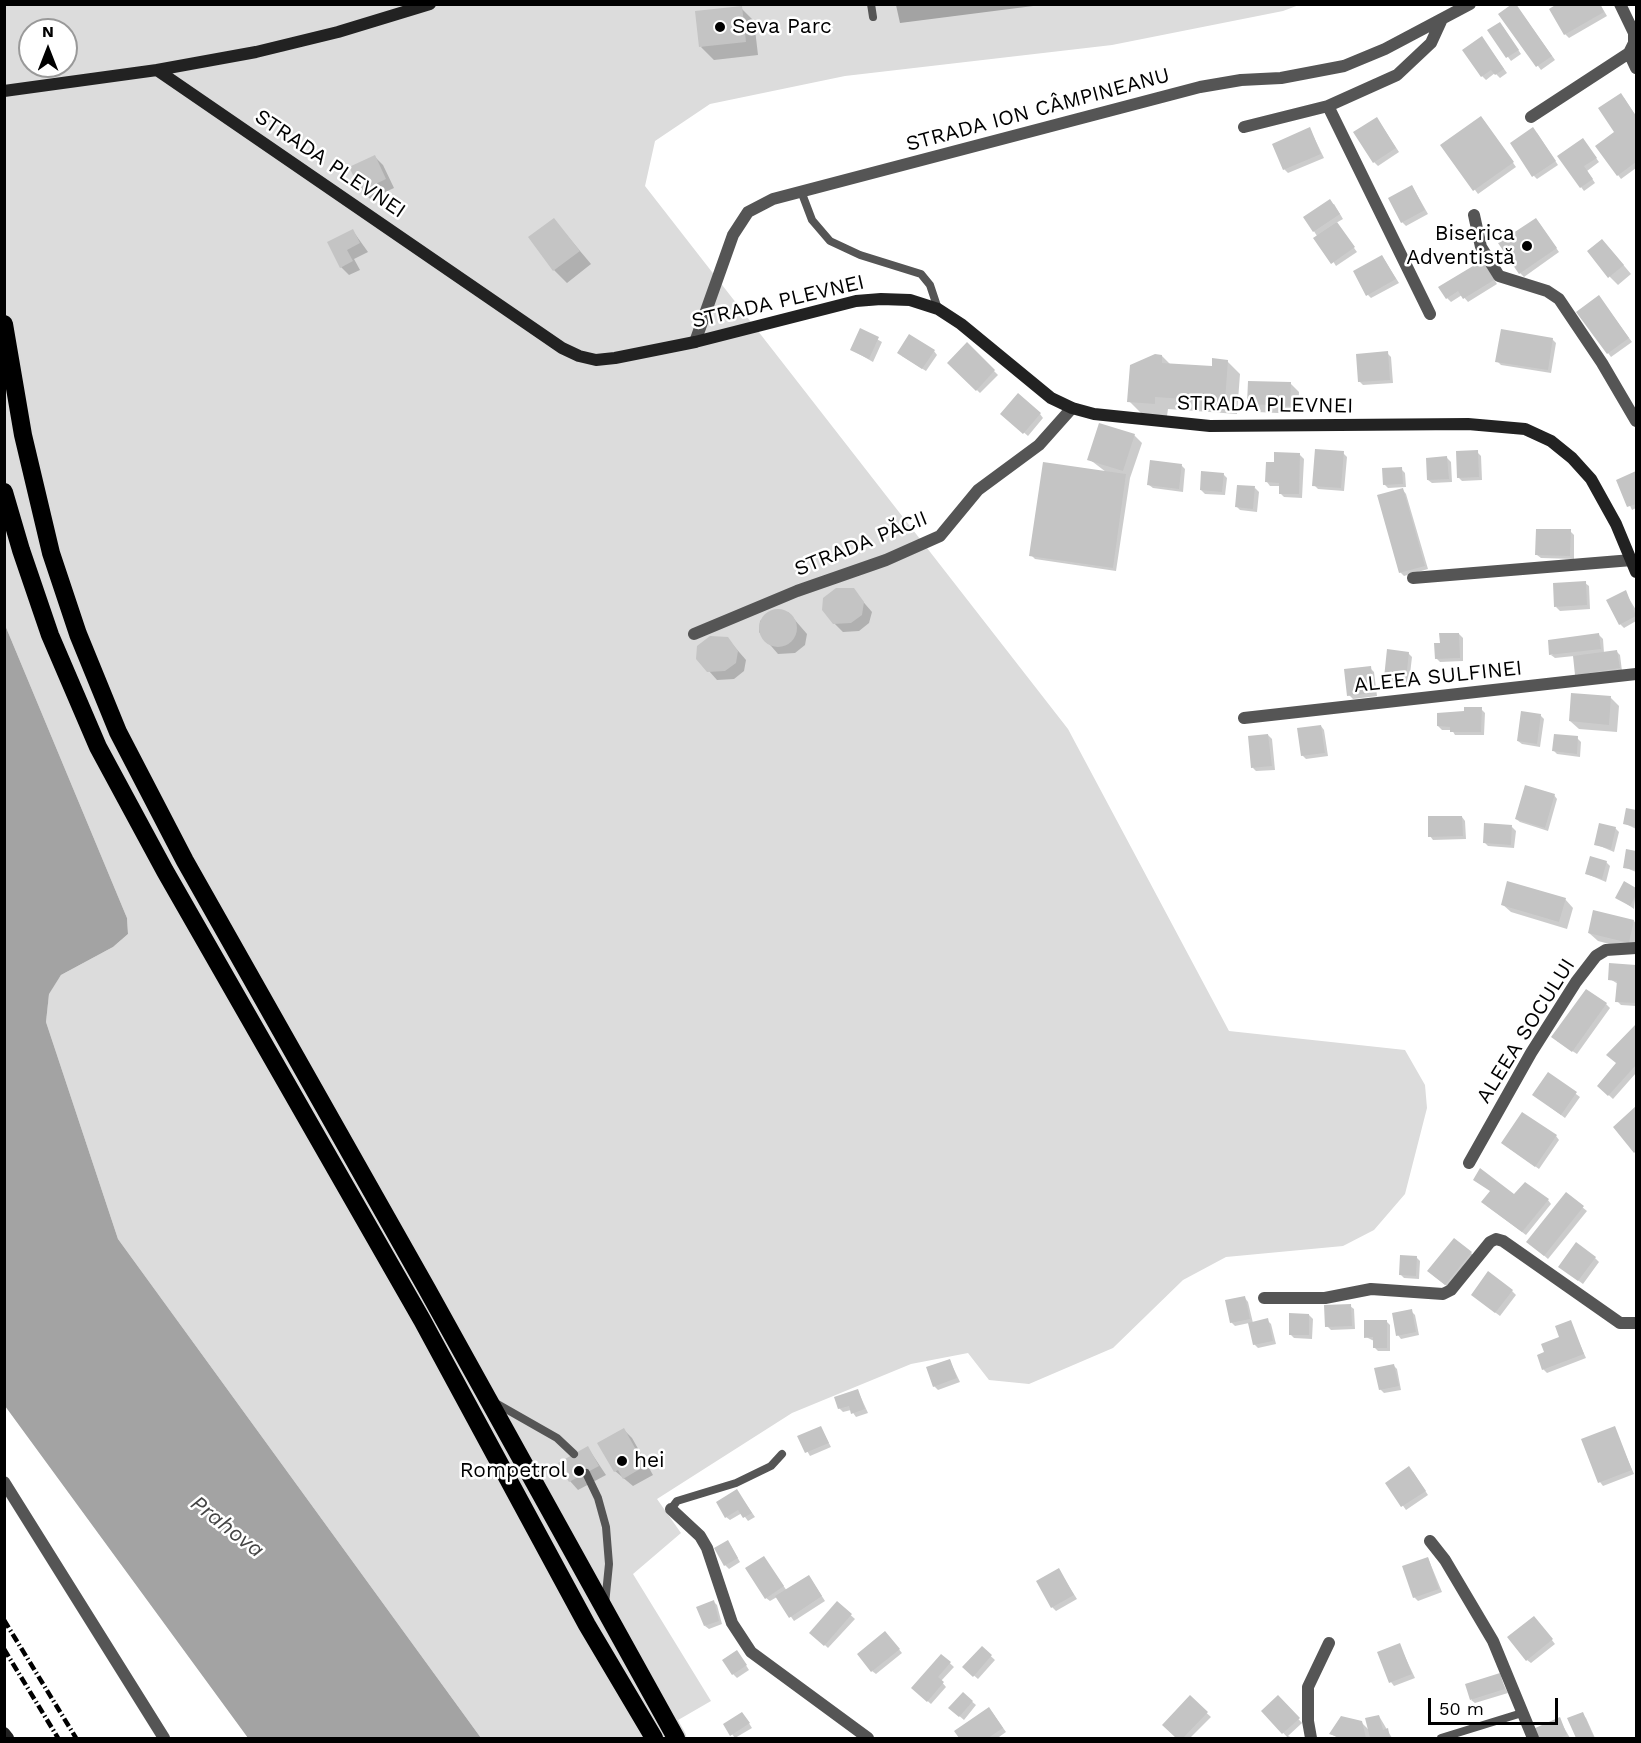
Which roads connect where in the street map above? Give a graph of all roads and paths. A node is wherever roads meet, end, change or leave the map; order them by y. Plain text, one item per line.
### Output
1 (430, 4) edge
2 (871, 4) edge
3 (1470, 4) edge
4 (1627, 10) edge
5 (873, 17) dead end
6 (1442, 19) junction
7 (1629, 53) junction
8 (1636, 68) edge
9 (157, 70) junction
10 (4, 91) edge
11 (1328, 106) junction
12 (1531, 117) dead end
13 (1244, 127) dead end
14 (801, 191) junction
15 (1474, 215) dead end
16 (938, 309) junction
17 (1430, 314) dead end
18 (4, 324) edge
19 (695, 342) junction
20 (1072, 408) junction
21 (1636, 421) edge
22 (4, 492) edge
23 (1634, 566) edge
24 (1413, 578) dead end
25 (694, 634) dead end
26 (1636, 674) edge
27 (1244, 718) dead end
28 (1636, 948) edge
29 (1469, 1163) dead end
30 (1264, 1298) dead end
31 (1636, 1323) edge
32 (487, 1399) junction
33 (574, 1454) dead end
34 (782, 1454) dead end
35 (586, 1473) dead end
36 (4, 1482) edge
37 (671, 1509) joint
38 (1430, 1541) dead end
39 (604, 1611) junction
40 (1329, 1643) dead end
41 (1522, 1713) junction
42 (4, 1733) edge
43 (8, 1738) edge
44 (164, 1738) edge
45 (654, 1738) edge
46 (676, 1738) edge
47 (868, 1738) edge
48 (1311, 1738) edge
49 (1441, 1738) edge
50 (1533, 1738) edge

1 - 9 main road
2 - 5 lane
3 - 6 street, STRADA ION CÂMPINEANU
4 - 7 street
6 - 11 street
6 - 14 street, STRADA ION CÂMPINEANU
7 - 8 street
7 - 12 street
9 - 10 main road
9 - 19 main road, STRADA PLEVNEI
11 - 13 street
11 - 17 street
14 - 16 lane
14 - 19 street, STRADA ION CÂMPINEANU
15 - 21 street
16 - 19 main road, STRADA PLEVNEI
16 - 20 main road, STRADA PLEVNEI
18 - 32 highway
20 - 23 main road, STRADA PLEVNEI
20 - 25 street, STRADA PĂCII
22 - 45 highway
23 - 24 street
26 - 27 street, ALEEA SULFINEI
28 - 29 street, ALEEA SOCULUI
30 - 31 street
32 - 33 lane
32 - 39 highway
34 - 37 lane
35 - 39 lane
36 - 44 street
37 - 47 street
38 - 41 street
39 - 46 highway
40 - 48 street
41 - 49 lane
41 - 50 street
42 - 43 main road

